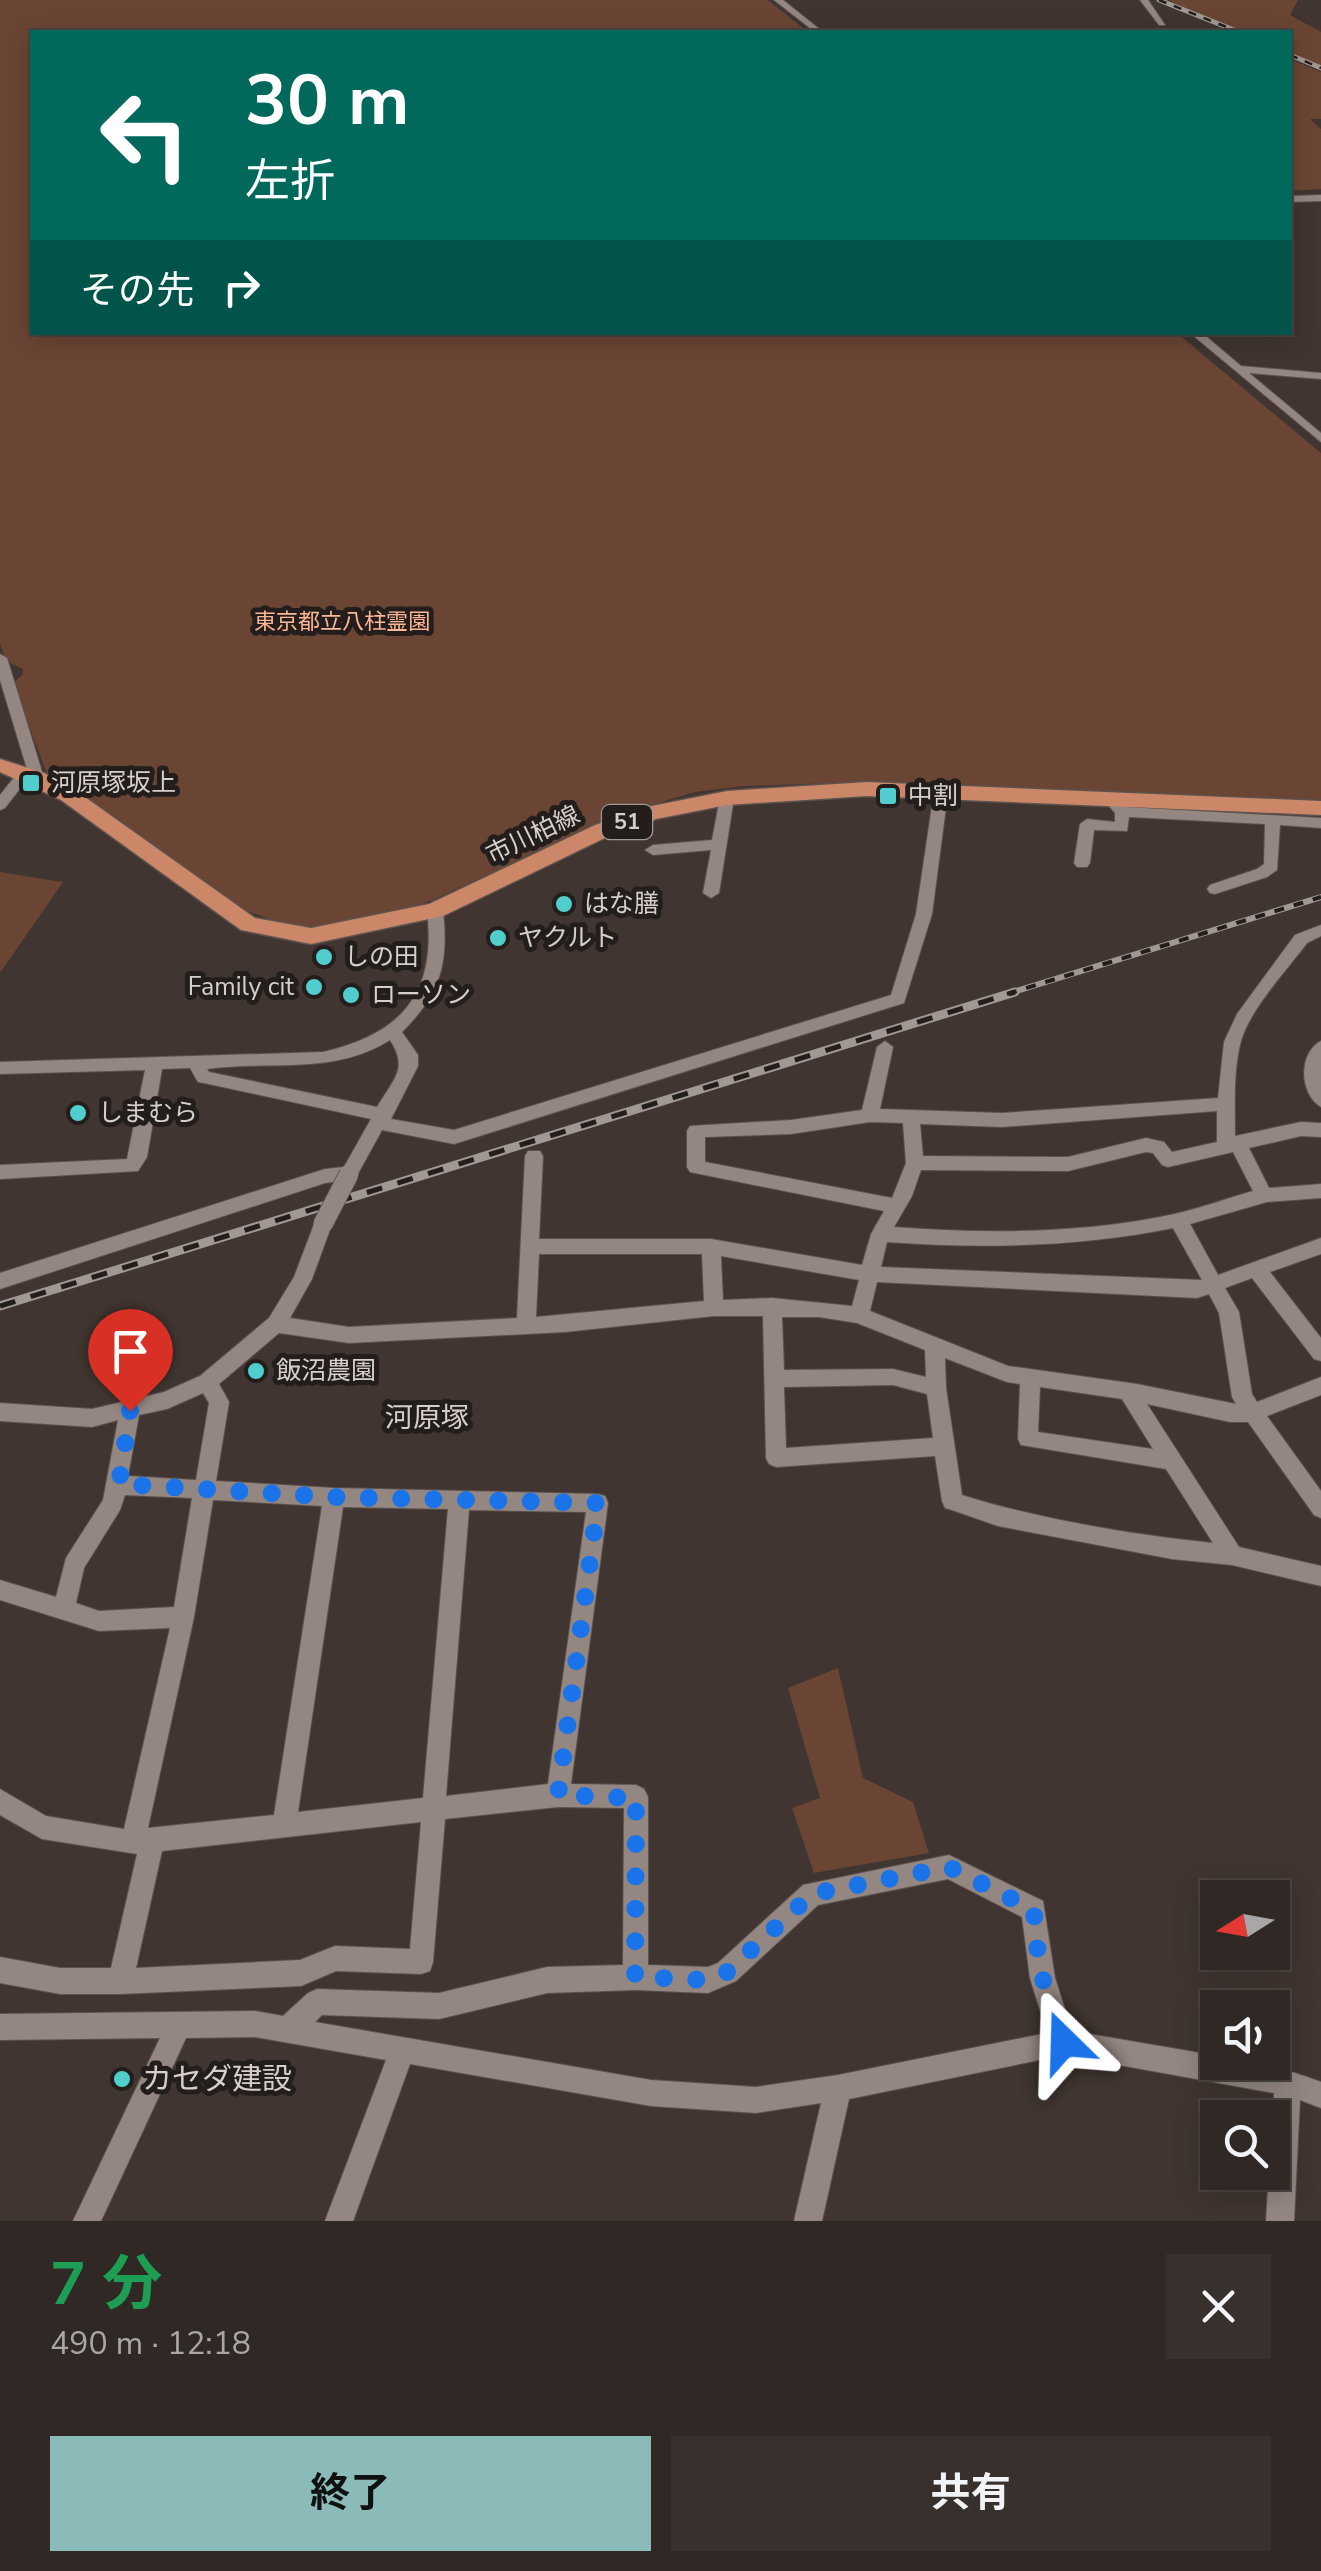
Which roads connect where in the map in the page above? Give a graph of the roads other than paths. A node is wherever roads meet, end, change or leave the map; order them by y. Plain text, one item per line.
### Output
1 (778, 0) edge
2 (1143, 0) edge
3 (1162, 23) dead end
4 (816, 30) edge
5 (1321, 198) edge
6 (1292, 199) edge
7 (1198, 335) edge
8 (1240, 369) junction
9 (1321, 376) edge
10 (1321, 440) edge
11 (0, 658) edge
12 (3, 676) edge
13 (0, 765) edge
14 (31, 776) junction
15 (941, 792) junction
16 (727, 798) junction
17 (0, 805) edge
18 (1116, 806) junction
19 (1321, 808) edge
20 (1273, 820) junction
21 (1321, 823) edge
22 (719, 844) junction
23 (653, 850) dead end
24 (1082, 863) dead end
25 (1215, 889) dead end
26 (710, 893) dead end
27 (435, 911) junction
28 (1321, 930) edge
29 (393, 1032) junction
30 (886, 1048) dead end
31 (1321, 1048) edge
32 (0, 1058) edge
33 (200, 1060) junction
34 (155, 1061) junction
35 (0, 1068) edge
36 (1320, 1095) edge
37 (1226, 1104) junction
38 (870, 1114) junction
39 (382, 1119) junction
40 (912, 1119) junction
41 (1321, 1130) edge
42 (1232, 1144) junction
43 (534, 1156) dead end
44 (914, 1164) junction
45 (0, 1172) edge
46 (349, 1174) junction
47 (1321, 1191) edge
48 (1264, 1194) junction
49 (898, 1206) junction
50 (1178, 1220) junction
51 (880, 1234) junction
52 (532, 1246) junction
53 (1321, 1246) edge
54 (711, 1247) junction
55 (1257, 1270) junction
56 (868, 1274) junction
57 (0, 1281) edge
58 (1214, 1286) junction
59 (772, 1306) junction
60 (714, 1308) junction
61 (859, 1316) junction
62 (276, 1324) junction
63 (526, 1326) junction
64 (935, 1345) junction
65 (1321, 1353) edge
66 (1030, 1378) junction
67 (774, 1379) junction
68 (207, 1382) junction
69 (1321, 1386) edge
70 (936, 1388) junction
71 (1128, 1392) junction
72 (130, 1411) junction
73 (0, 1412) edge
74 (1252, 1412) junction
75 (944, 1446) junction
76 (1172, 1461) junction
77 (119, 1484) junction
78 (204, 1490) junction
79 (334, 1497) junction
80 (459, 1500) junction
81 (1321, 1508) edge
82 (1232, 1554) junction
83 (1321, 1576) edge
84 (0, 1590) edge
85 (63, 1612) junction
86 (183, 1617) junction
87 (558, 1795) junction
88 (0, 1801) edge
89 (432, 1811) junction
90 (284, 1826) junction
91 (143, 1841) junction
92 (0, 1970) edge
93 (635, 1977) junction
94 (121, 1981) junction
95 (180, 2025) junction
96 (0, 2027) edge
97 (288, 2029) junction
98 (1064, 2042) junction
99 (402, 2052) junction
100 (1288, 2082) junction
101 (838, 2088) junction
102 (1321, 2095) edge
103 (87, 2221) edge
104 (339, 2221) edge
105 (808, 2221) edge
106 (1280, 2221) edge

1 - 4 street
2 - 3 street
5 - 6 street
7 - 8 street
8 - 9 street
8 - 10 street
11 - 12 street
12 - 14 street
13 - 14 main road, 市川柏線 / 51
14 - 17 street
14 - 27 main road, 市川柏線 / 51
15 - 16 main road, 市川柏線 / 51
15 - 18 main road, 市川柏線 / 51
15 - 39 street
16 - 22 street
16 - 27 main road, 市川柏線 / 51
18 - 19 main road, 市川柏線 / 51
18 - 20 street
18 - 24 street
20 - 21 street
20 - 25 street
22 - 23 street
22 - 26 street
27 - 29 street
28 - 37 street
29 - 32 street
29 - 33 street
29 - 39 street
30 - 38 street
31 - 36 street
33 - 34 street
33 - 39 street
34 - 35 street
34 - 45 street
37 - 40 street
37 - 42 street
38 - 40 street
38 - 49 street
39 - 46 street
40 - 44 street
41 - 42 street
42 - 44 street
42 - 48 street
43 - 52 street
44 - 49 street
46 - 57 street
46 - 62 street, bridge
47 - 48 street
48 - 50 street
49 - 51 street
50 - 51 street
50 - 58 street
51 - 56 street
52 - 54 street
52 - 63 street
53 - 55 street
54 - 56 street
54 - 60 street
55 - 58 street
55 - 65 street
56 - 58 street
56 - 61 street
58 - 74 street
59 - 60 street
59 - 61 street
59 - 67 street
60 - 63 street
61 - 64 street
62 - 63 street
62 - 68 street
64 - 66 street
64 - 70 street
66 - 71 street
66 - 76 street
67 - 70 street
67 - 75 street
68 - 72 street
68 - 78 street
69 - 74 street
70 - 75 street
71 - 74 street
71 - 76 street
72 - 73 street
72 - 77 street
74 - 81 street
75 - 82 street
76 - 82 street
77 - 78 street
77 - 85 street
78 - 79 street
78 - 86 street
79 - 80 street
79 - 90 street
80 - 87 street
80 - 89 street
82 - 83 street
84 - 85 street
85 - 86 street
86 - 91 street
87 - 89 street
87 - 93 street
88 - 91 street
89 - 90 street
89 - 94 street
90 - 91 street
91 - 94 street
92 - 94 street
93 - 97 street
93 - 98 street
95 - 96 street
95 - 97 street
95 - 103 street
97 - 99 street
98 - 100 street
98 - 101 street
99 - 101 street
99 - 104 street
100 - 102 street
100 - 106 street
101 - 105 street

